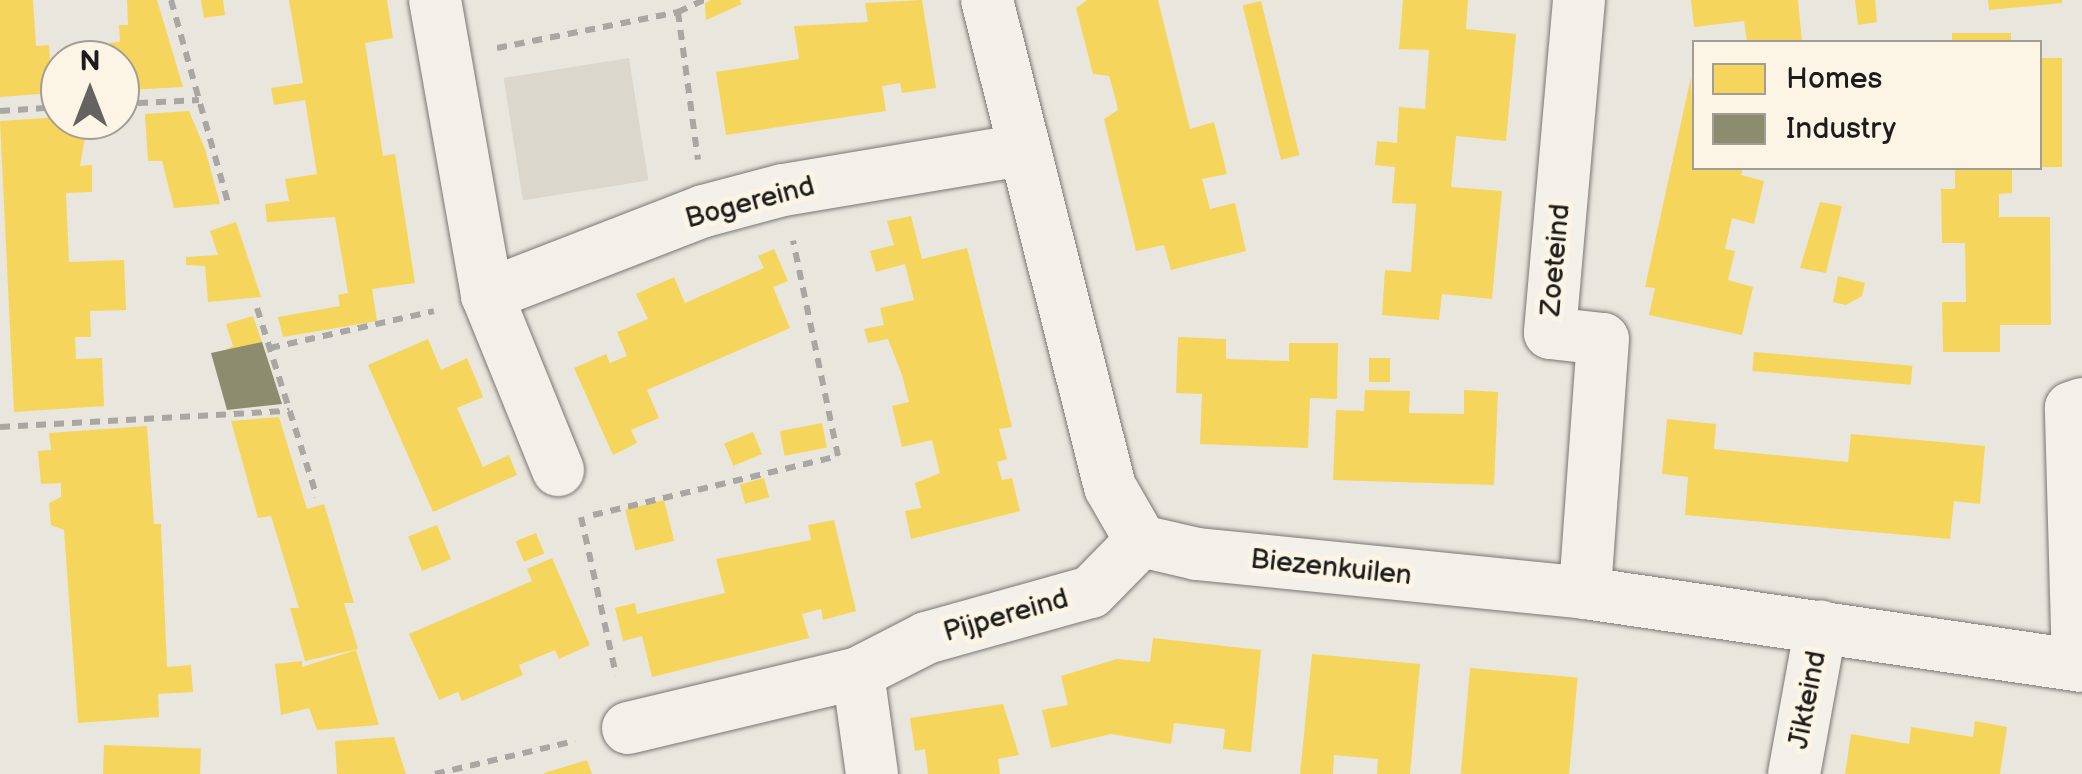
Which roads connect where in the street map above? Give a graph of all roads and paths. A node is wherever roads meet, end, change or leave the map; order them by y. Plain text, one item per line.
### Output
1 (172, 0) edge
2 (434, 0) edge
3 (704, 0) edge
4 (987, 0) edge
5 (1578, 0) edge
6 (678, 12) junction
7 (443, 59) junction
8 (199, 100) junction
9 (140, 103) edge
10 (40, 109) edge
11 (0, 111) edge
12 (1023, 150) junction
13 (783, 190) junction
14 (228, 207) dead end
15 (704, 211) junction
16 (487, 295) junction
17 (257, 308) dead end
18 (270, 348) junction
19 (2082, 404) edge
20 (290, 411) junction
21 (0, 426) edge
22 (558, 470) joint
23 (317, 498) dead end
24 (582, 518) junction
25 (1141, 541) junction
26 (1584, 593) junction
27 (1822, 626) junction
28 (2080, 666) edge
29 (858, 673) junction
30 (628, 728) junction
31 (435, 774) edge
32 (872, 774) edge
33 (1794, 774) edge

1 - 8 path
2 - 7 street
3 - 6 path
4 - 12 street
5 - 26 street, Zoeteind
6 - 7 path
6 - 15 path
7 - 16 street
8 - 9 path
8 - 14 path
10 - 11 path
12 - 13 street, Bogereind
12 - 25 street
13 - 15 street, Bogereind
13 - 24 path
15 - 16 street, Bogereind
16 - 18 path
16 - 22 street
17 - 18 path
18 - 20 path
19 - 28 street
20 - 21 path
20 - 23 path
22 - 24 path
24 - 30 path
25 - 26 street, Biezenkuilen
25 - 29 street, Pijpereind
26 - 27 street, Biezenkuilen
27 - 28 street, Biezenkuilen
27 - 33 street, Jikteind
29 - 30 street, Pijpereind
29 - 32 street
30 - 31 path

